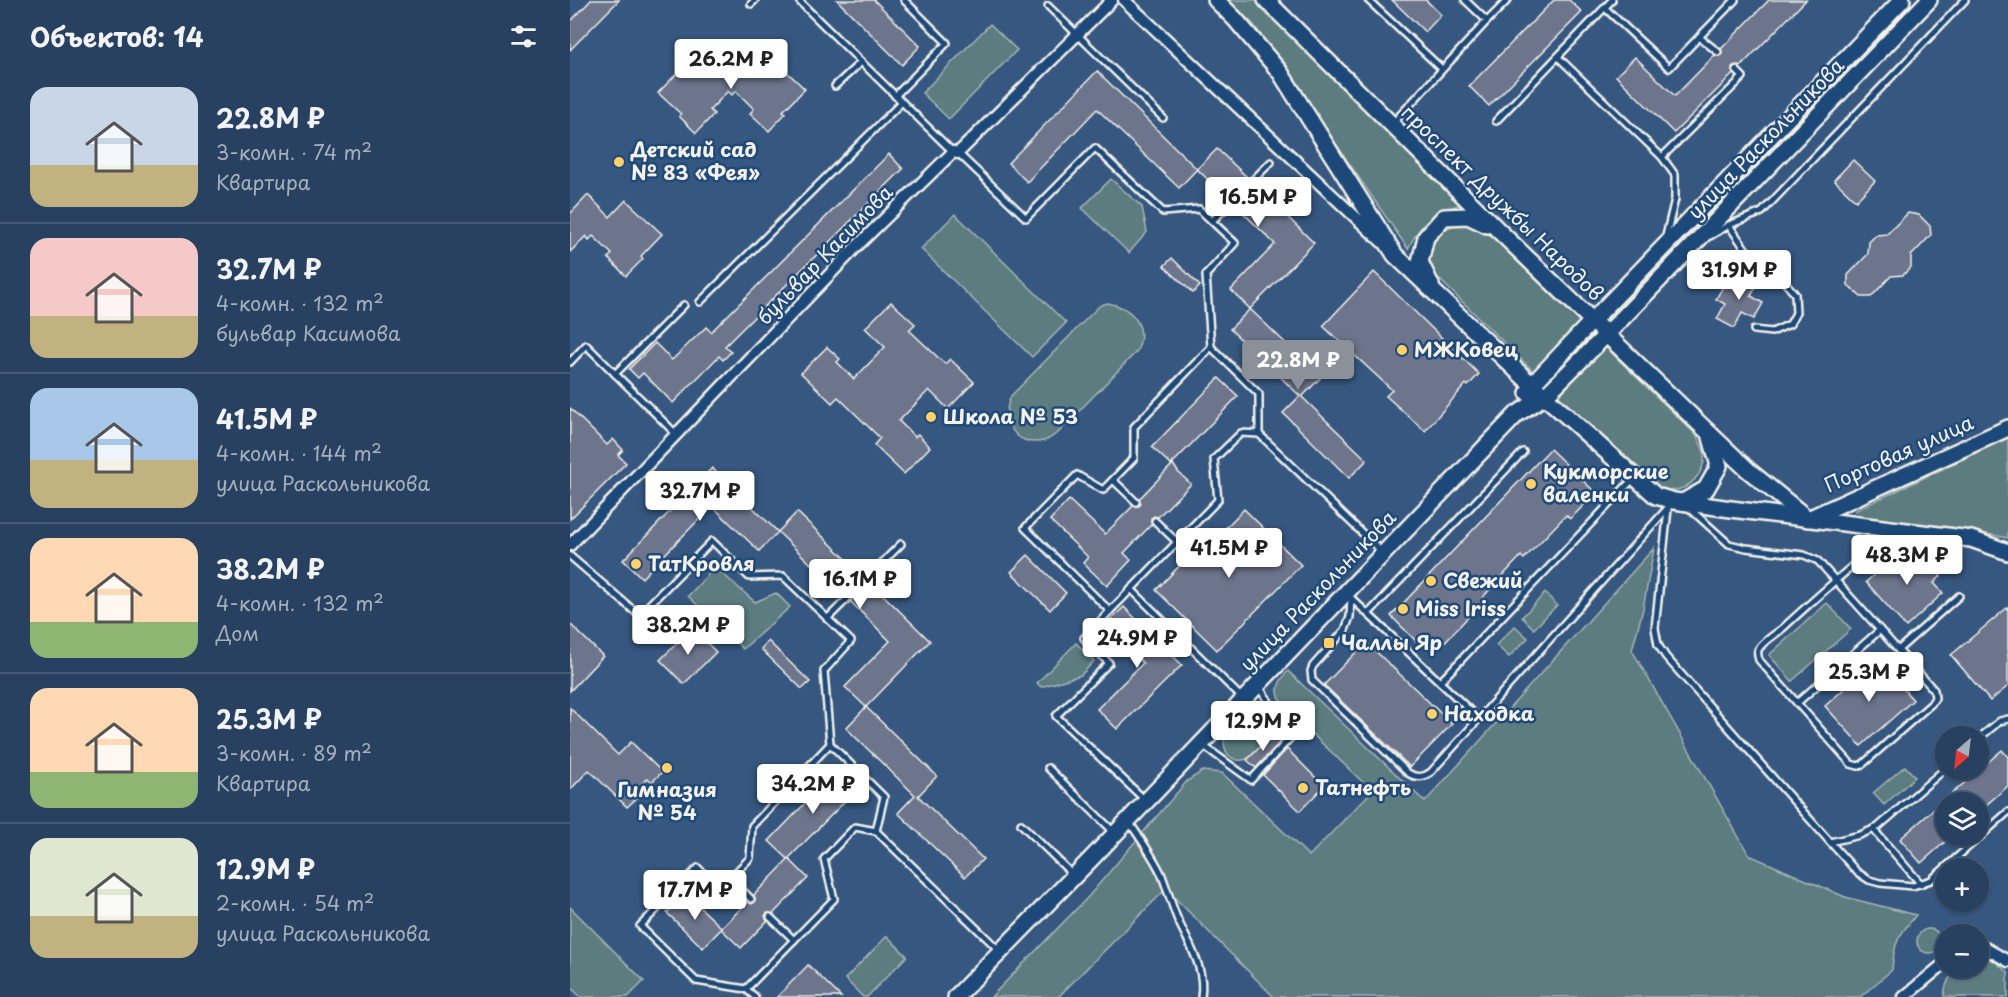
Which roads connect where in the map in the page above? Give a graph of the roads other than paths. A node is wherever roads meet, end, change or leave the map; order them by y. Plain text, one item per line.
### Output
1 (801, 0) edge
2 (904, 0) edge
3 (1112, 0) edge
4 (1124, 0) edge
5 (1216, 0) edge
6 (1266, 0) edge
7 (1368, 0) edge
8 (1508, 0) edge
9 (1612, 0) edge
10 (1735, 0) edge
11 (1902, 0) edge
12 (1929, 0) edge
13 (1965, 0) edge
14 (1467, 1) edge
15 (1048, 6) dead end
16 (1605, 8) junction
17 (1487, 21) junction
18 (1077, 35) junction
19 (1699, 37) junction
20 (1718, 52) dead end
21 (1558, 57) junction
22 (861, 62) junction
23 (1442, 69) junction
24 (1736, 70) dead end
25 (835, 86) dead end
26 (895, 96) junction
27 (902, 102) junction
28 (1163, 118) dead end
29 (1496, 121) dead end
30 (1391, 124) junction
31 (955, 152) junction
32 (1662, 157) junction
33 (1270, 162) dead end
34 (1251, 182) dead end
35 (1232, 202) dead end
36 (1212, 221) junction
37 (1729, 225) junction
38 (1498, 230) junction
39 (1662, 248) junction
40 (1690, 248) junction
41 (1395, 255) junction
42 (1435, 293) junction
43 (700, 302) dead end
44 (684, 305) dead end
45 (1593, 320) junction
46 (1754, 330) dead end
47 (1608, 333) junction
48 (1211, 347) junction
49 (570, 362) edge
50 (615, 374) junction
51 (1532, 385) junction
52 (1545, 396) junction
53 (1517, 414) junction
54 (2008, 428) edge
55 (676, 434) junction
56 (1259, 434) junction
57 (1710, 434) junction
58 (1523, 452) dead end
59 (1635, 477) junction
60 (1113, 480) junction
61 (1136, 502) dead end
62 (1675, 503) junction
63 (1808, 519) junction
64 (1155, 521) dead end
65 (1177, 542) junction
66 (901, 544) dead end
67 (570, 545) edge
68 (1868, 552) dead end
69 (2008, 552) edge
70 (1384, 554) junction
71 (570, 556) edge
72 (867, 579) dead end
73 (1836, 580) junction
74 (1131, 589) junction
75 (1348, 595) junction
76 (1959, 596) dead end
77 (847, 598) dead end
78 (1110, 611) junction
79 (1368, 614) junction
80 (827, 618) junction
81 (1880, 630) junction
82 (1898, 650) junction
83 (1440, 682) junction
84 (1258, 684) junction
85 (1243, 699) junction
86 (1797, 703) junction
87 (1479, 719) junction
88 (2008, 719) edge
89 (1989, 730) edge
90 (830, 744) junction
91 (1200, 744) junction
92 (1048, 768) dead end
93 (1935, 778) edge
94 (1146, 801) junction
95 (2008, 812) edge
96 (1128, 820) junction
97 (1021, 824) dead end
98 (1873, 829) junction
99 (876, 831) junction
100 (1116, 833) junction
101 (1830, 842) junction
102 (1074, 876) junction
103 (730, 878) junction
104 (1921, 884) junction
105 (751, 898) dead end
106 (770, 917) dead end
107 (794, 940) junction
108 (1989, 950) edge
109 (1000, 951) junction
110 (2008, 961) edge
111 (1935, 971) edge
112 (746, 988) junction
113 (755, 997) edge
114 (956, 997) edge
115 (1201, 997) edge
116 (1904, 997) edge

1 - 22 lane
2 - 26 lane
3 - 18 street, бульвар Касимова
4 - 41 street
5 - 41 street
6 - 30 street, проспект Дружбы Народов
7 - 23 lane
8 - 17 lane
9 - 16 lane
10 - 19 lane
11 - 39 street, улица Раскольникова
12 - 40 street, улица Раскольникова
13 - 37 lane
14 - 17 lane
15 - 18 lane
16 - 19 lane
16 - 21 lane
17 - 23 lane
18 - 28 lane
18 - 31 street, бульвар Касимова
19 - 20 lane
21 - 29 lane
21 - 32 lane
22 - 25 lane
22 - 26 lane
23 - 30 lane
24 - 32 lane
26 - 27 lane
27 - 31 lane
27 - 43 lane
30 - 38 street, проспект Дружбы Народов
31 - 36 lane
31 - 55 street, бульвар Касимова
32 - 39 lane
33 - 34 lane
35 - 36 lane
36 - 48 lane
37 - 40 lane
37 - 46 lane
38 - 42 street
38 - 45 street, проспект Дружбы Народов
39 - 45 street, улица Раскольникова
40 - 47 street, улица Раскольникова
41 - 42 street
42 - 51 street
44 - 50 lane
45 - 47 street, проспект Дружбы Народов
45 - 51 street, улица Раскольникова
47 - 52 street, улица Раскольникова
47 - 57 street, проспект Дружбы Народов
48 - 56 lane
48 - 60 lane
49 - 50 lane
50 - 55 lane
51 - 52 street
51 - 53 street, улица Раскольникова
52 - 53 street, улица Раскольникова
52 - 59 street
53 - 70 street, улица Раскольникова
54 - 63 street, Портовая улица
55 - 67 street, бульвар Касимова
56 - 65 lane
56 - 70 lane
57 - 62 street
57 - 63 street, проспект Дружбы Народов
58 - 79 lane
59 - 62 street
59 - 83 lane
60 - 61 lane
60 - 78 lane
62 - 63 street
62 - 73 lane
62 - 87 lane
62 - 101 lane
63 - 69 street
64 - 65 lane
65 - 74 lane
66 - 72 lane
68 - 73 lane
70 - 75 street, улица Раскольникова
71 - 80 lane
73 - 81 lane
73 - 86 lane
74 - 78 lane
74 - 85 lane
75 - 79 lane
75 - 84 street, улица Раскольникова
75 - 87 lane
76 - 82 lane
77 - 80 lane
78 - 94 lane
79 - 83 lane
80 - 90 lane
81 - 82 lane
81 - 86 lane
82 - 86 lane
83 - 87 lane
84 - 85 street, улица Раскольникова
84 - 91 lane
85 - 91 street, улица Раскольникова
88 - 89 lane
90 - 99 lane
90 - 103 lane
91 - 94 street, улица Раскольникова
92 - 100 lane
93 - 98 lane
94 - 96 street, улица Раскольникова
95 - 104 lane
96 - 100 street, улица Раскольникова
96 - 115 lane
97 - 102 lane
98 - 101 lane
98 - 104 lane
99 - 107 lane
99 - 109 lane
100 - 102 street, улица Раскольникова
101 - 104 lane
102 - 109 street, улица Раскольникова
103 - 105 lane
103 - 112 lane
106 - 107 lane
107 - 112 lane
108 - 110 street
109 - 114 street, улица Раскольникова
111 - 116 street
112 - 113 lane

